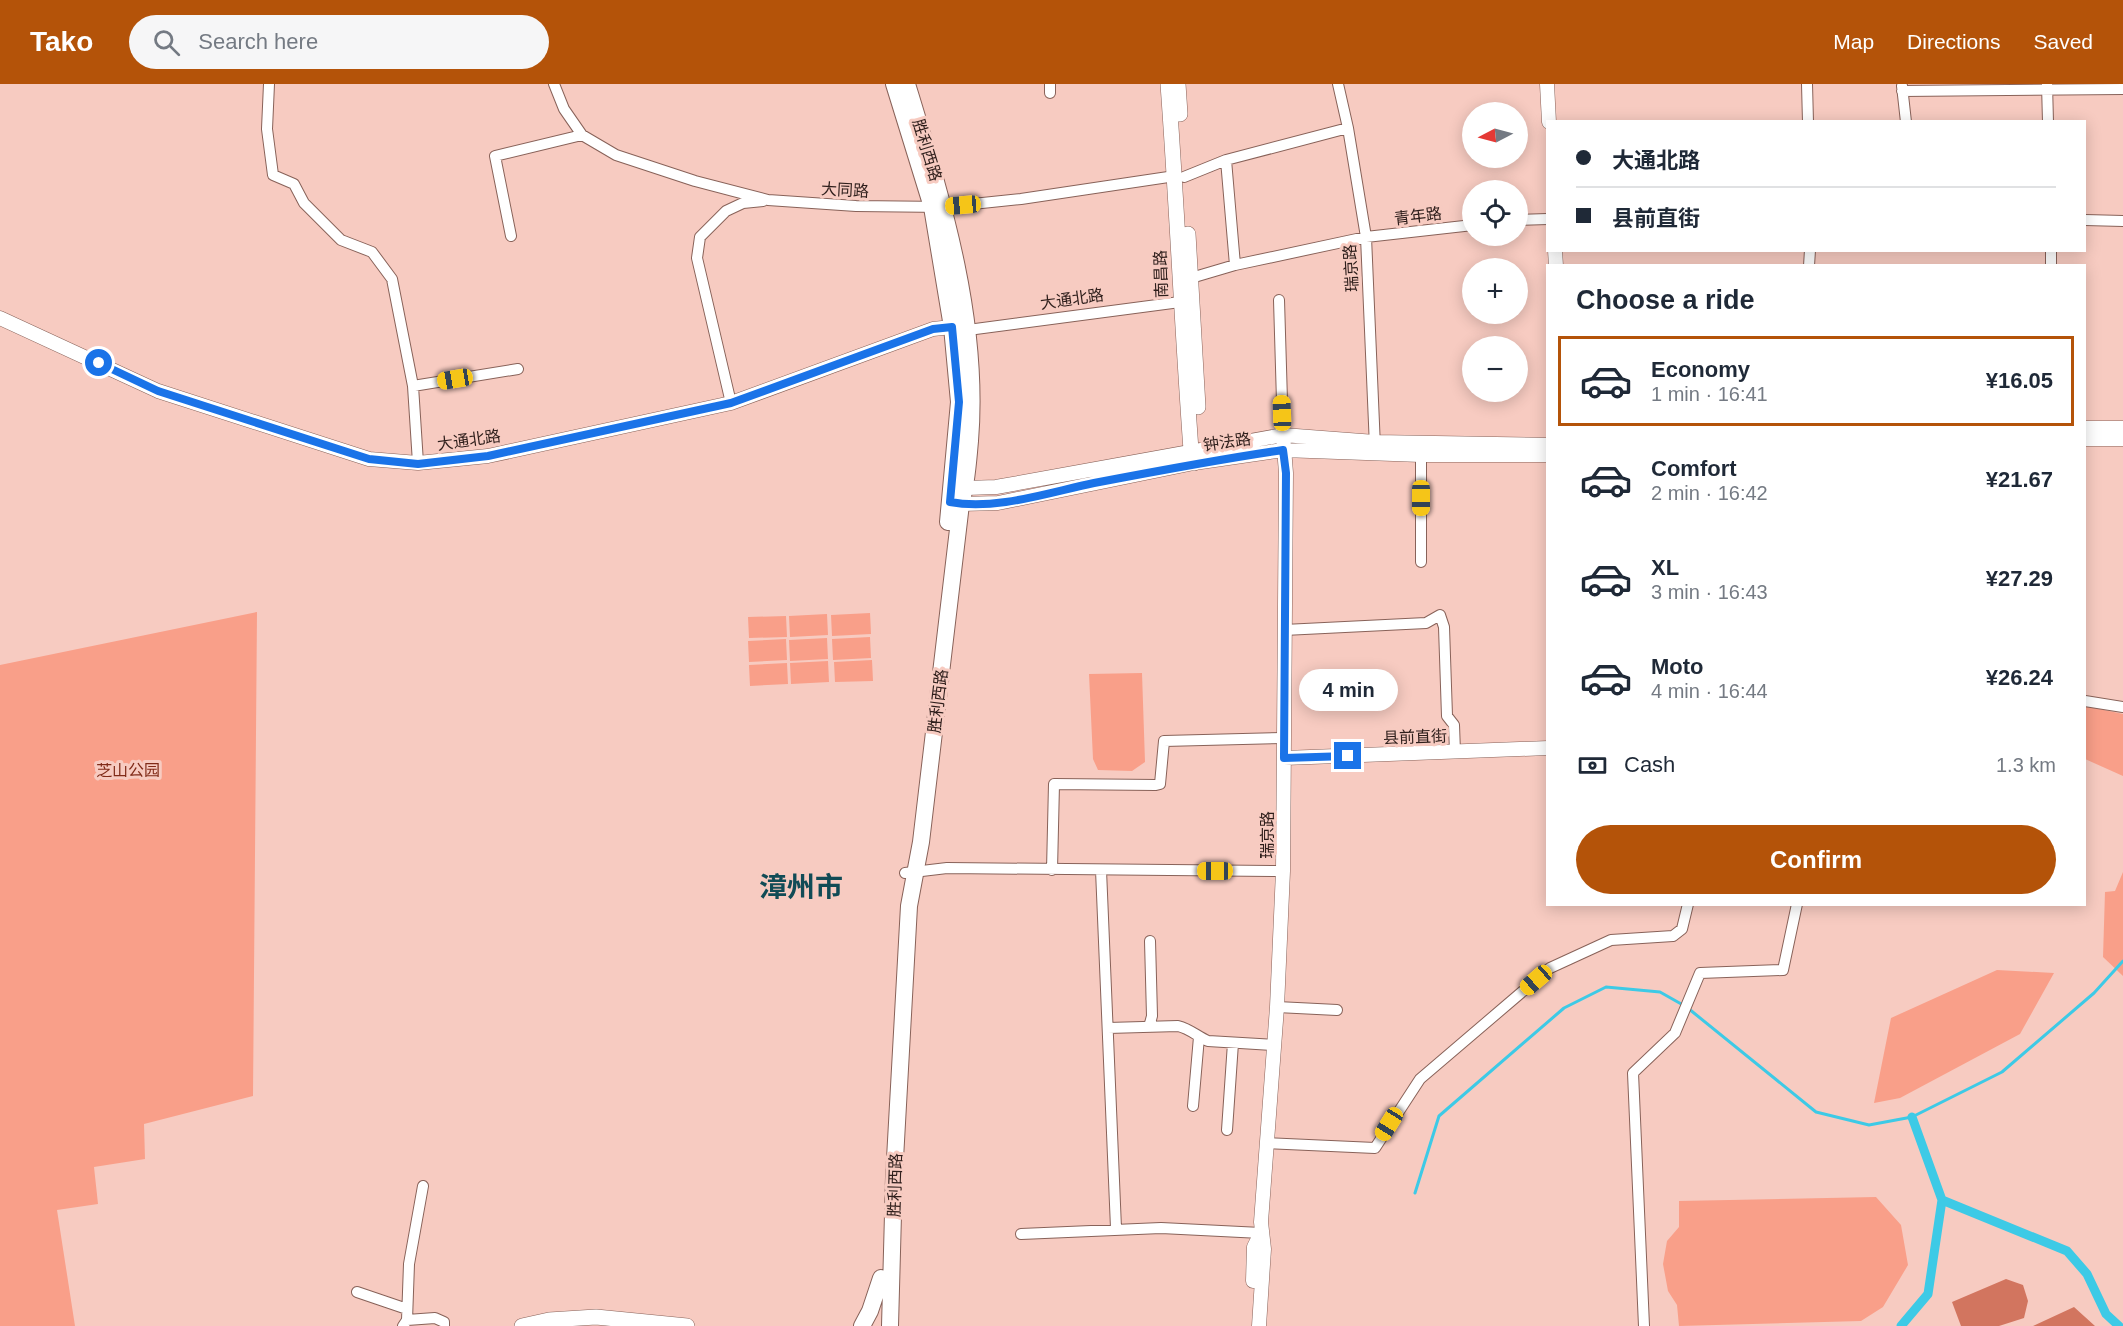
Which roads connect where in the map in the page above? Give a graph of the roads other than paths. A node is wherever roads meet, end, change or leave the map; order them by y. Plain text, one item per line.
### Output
1 (269, 84) edge
2 (554, 84) edge
3 (894, 84) edge
4 (907, 84) edge
5 (1168, 84) edge
6 (1178, 84) edge
7 (1338, 84) edge
8 (1547, 84) edge
9 (1807, 84) edge
10 (2047, 86) edge
11 (1902, 88) edge
12 (2123, 89) edge
13 (1548, 120) edge
14 (1808, 120) edge
15 (1906, 120) edge
16 (2048, 120) edge
17 (1348, 128) junction
18 (582, 135) junction
19 (1226, 160) junction
20 (1179, 176) junction
21 (768, 200) junction
22 (938, 207) junction
23 (1546, 219) edge
24 (1528, 220) edge
25 (2086, 220) edge
26 (2123, 221) edge
27 (1462, 226) edge
28 (511, 236) dead end
29 (1366, 237) junction
30 (1235, 265) junction
31 (1191, 278) junction
32 (1279, 300) dead end
33 (1180, 302) junction
34 (0, 318) edge
35 (960, 328) junction
36 (518, 369) dead end
37 (413, 386) junction
38 (731, 403) junction
39 (2086, 428) edge
40 (2123, 428) edge
41 (1282, 435) junction
42 (2086, 439) edge
43 (2123, 439) edge
44 (1546, 445) edge
45 (1375, 448) junction
46 (1283, 450) junction
47 (1421, 455) junction
48 (1546, 455) edge
49 (1197, 456) junction
50 (418, 464) junction
51 (957, 494) junction
52 (1421, 562) dead end
53 (1284, 630) junction
54 (2086, 701) edge
55 (2123, 707) edge
56 (1284, 738) junction
57 (1546, 748) edge
58 (1455, 752) junction
59 (1284, 758) junction
60 (1052, 870) junction
61 (1101, 870) junction
62 (1283, 871) junction
63 (911, 872) junction
64 (1688, 906) edge
65 (1797, 906) edge
66 (1150, 941) dead end
67 (1277, 1007) junction
68 (1337, 1010) dead end
69 (1149, 1027) junction
70 (1108, 1028) junction
71 (1199, 1037) junction
72 (1233, 1042) junction
73 (1274, 1046) junction
74 (1193, 1106) dead end
75 (1227, 1130) dead end
76 (1268, 1143) junction
77 (423, 1186) dead end
78 (1116, 1228) junction
79 (1261, 1233) junction
80 (1021, 1234) dead end
81 (881, 1278) junction
82 (357, 1292) dead end
83 (406, 1318) edge
84 (892, 1321) edge
85 (444, 1326) edge
86 (522, 1326) edge
87 (687, 1326) edge
88 (862, 1326) edge
89 (880, 1326) edge
90 (1251, 1326) edge
91 (1259, 1326) edge
92 (1644, 1326) edge

1 - 37 street
2 - 18 street, 大同路
3 - 22 main road, 胜利西路
4 - 22 main road, 胜利西路
5 - 20 main road, 南昌路
6 - 20 main road, 南昌路
7 - 17 street, 瑞京路
8 - 13 street
9 - 14 street
10 - 11 street
10 - 12 street
10 - 16 street
11 - 15 street
17 - 19 street, 大同路
17 - 29 street, 瑞京路
18 - 21 street, 大同路
18 - 28 street
19 - 20 street, 大同路
19 - 30 street
20 - 22 street, 大同路
20 - 31 main road, 南昌路
20 - 33 main road, 南昌路
21 - 22 street, 大同路
21 - 38 street
22 - 35 main road, 胜利西路
23 - 24 street
25 - 26 street
27 - 29 street, 青年路
29 - 30 street, 青年路
29 - 45 street, 瑞京路
30 - 31 street, 青年路
31 - 49 main road, 南昌路
32 - 41 street
33 - 35 street, 大通北路
33 - 49 main road, 南昌路
34 - 50 street, 大通北路
35 - 38 street, 大通北路
35 - 51 main road, 胜利西路
36 - 37 street
37 - 50 street
38 - 50 street, 大通北路
39 - 40 street
41 - 45 street, 钟法路
41 - 46 street, 瑞京路
41 - 49 street, 钟法路
42 - 43 street
44 - 45 street, 钟法路
45 - 46 street, 钟法路
45 - 47 street, 钟法路
46 - 49 street, 钟法路
46 - 53 street, 瑞京路
47 - 48 street, 钟法路
47 - 52 street
49 - 51 street, 钟法路
51 - 63 main road, 胜利西路
53 - 56 street, 瑞京路
53 - 58 street
54 - 55 street
56 - 59 street, 瑞京路
56 - 60 street
57 - 58 street, 县前直街
58 - 59 street, 县前直街
59 - 62 street, 瑞京路
60 - 61 street
60 - 63 street
61 - 62 street
61 - 70 street
62 - 67 street, 瑞京路
63 - 81 main road
63 - 84 main road, 胜利西路
64 - 76 street
65 - 92 street
66 - 69 street
67 - 68 street
67 - 73 street, 瑞京路
69 - 70 street
69 - 71 street
70 - 78 street
71 - 72 street
71 - 74 street
72 - 73 street
72 - 75 street
73 - 76 street, 瑞京路
76 - 79 street, 瑞京路
77 - 83 street
78 - 79 street
78 - 80 street
79 - 90 street
79 - 91 street
81 - 88 main road
81 - 89 main road
82 - 83 street
83 - 85 street
86 - 87 main road

